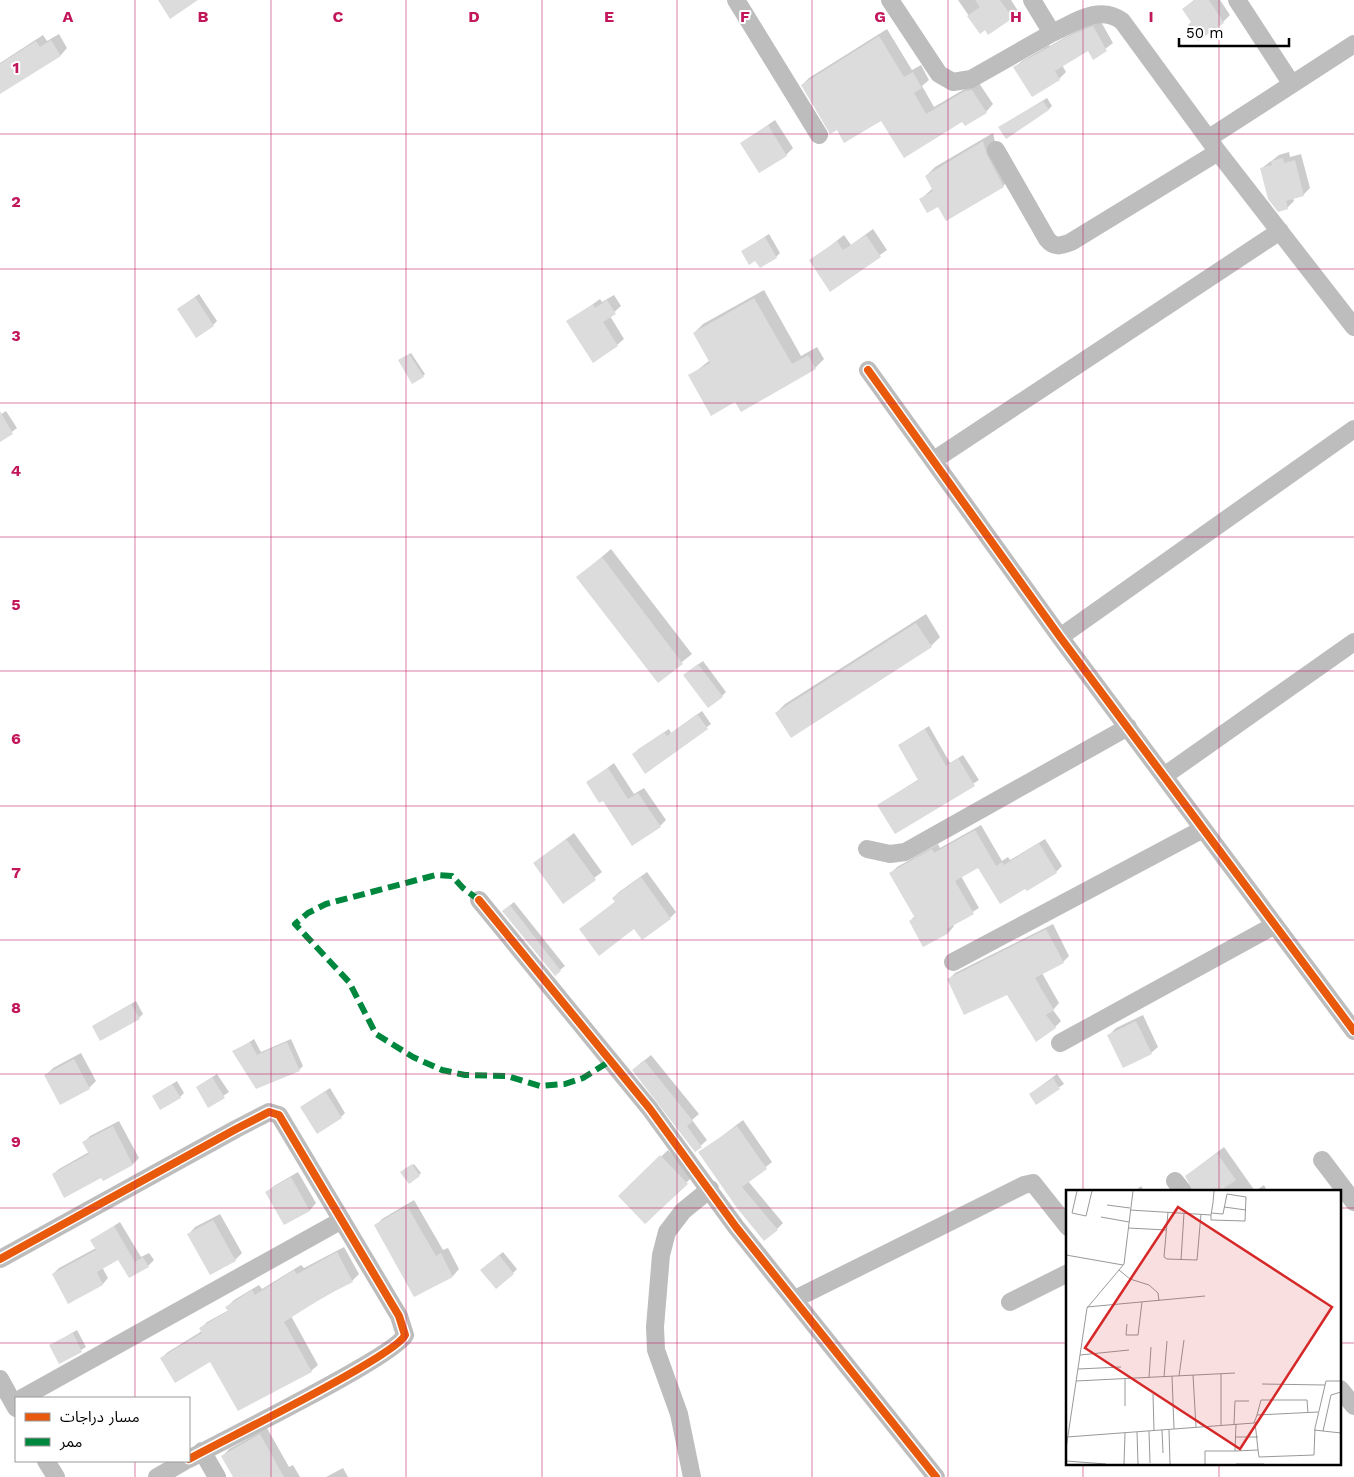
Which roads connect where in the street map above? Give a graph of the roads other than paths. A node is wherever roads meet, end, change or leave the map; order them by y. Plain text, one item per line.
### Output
1 (736, 0) edge
2 (890, 0) edge
3 (1032, 0) edge
4 (1236, 0) edge
5 (1113, 7) edge
6 (1052, 33) junction
7 (1354, 44) edge
8 (1291, 83) junction
9 (819, 135) dead end
10 (1214, 145) junction
11 (996, 150) dead end
12 (1280, 231) junction
13 (1354, 327) edge
14 (868, 370) dead end
15 (1354, 429) edge
16 (934, 460) junction
17 (1060, 637) junction
18 (1354, 642) edge
19 (1128, 727) junction
20 (1164, 776) junction
21 (1203, 829) junction
22 (867, 849) dead end
23 (479, 900) dead end
24 (1275, 925) junction
25 (953, 962) dead end
26 (1354, 1031) edge
27 (1060, 1043) dead end
28 (1322, 1160) dead end
29 (710, 1189) junction
30 (1354, 1202) edge
31 (342, 1220) junction
32 (1066, 1224) edge
33 (0, 1259) edge
34 (1066, 1274) edge
35 (795, 1298) junction
36 (1010, 1302) dead end
37 (0, 1379) edge
38 (1342, 1391) edge
39 (28, 1397) edge
40 (15, 1400) edge
41 (1354, 1406) edge
42 (196, 1455) edge
43 (47, 1462) edge
44 (183, 1462) edge
45 (56, 1477) edge
46 (157, 1477) edge
47 (217, 1477) edge
48 (692, 1477) edge
49 (936, 1477) edge

1 - 9 street
2 - 6 street
3 - 6 street
4 - 8 street
5 - 6 street
5 - 10 street
7 - 8 street
8 - 10 street
10 - 11 street
10 - 12 street
12 - 13 street
12 - 16 street
14 - 16 street
15 - 17 street
16 - 17 street
17 - 19 street
18 - 20 street
19 - 20 street
19 - 22 street
20 - 21 street
21 - 24 street
21 - 25 street
23 - 29 street
24 - 26 street
24 - 27 street
28 - 30 street
29 - 35 street
29 - 48 street
31 - 33 street
31 - 39 street
31 - 42 street
32 - 35 street
34 - 36 street
35 - 49 street
37 - 40 street
38 - 41 street
42 - 47 street
43 - 45 street
44 - 46 street

